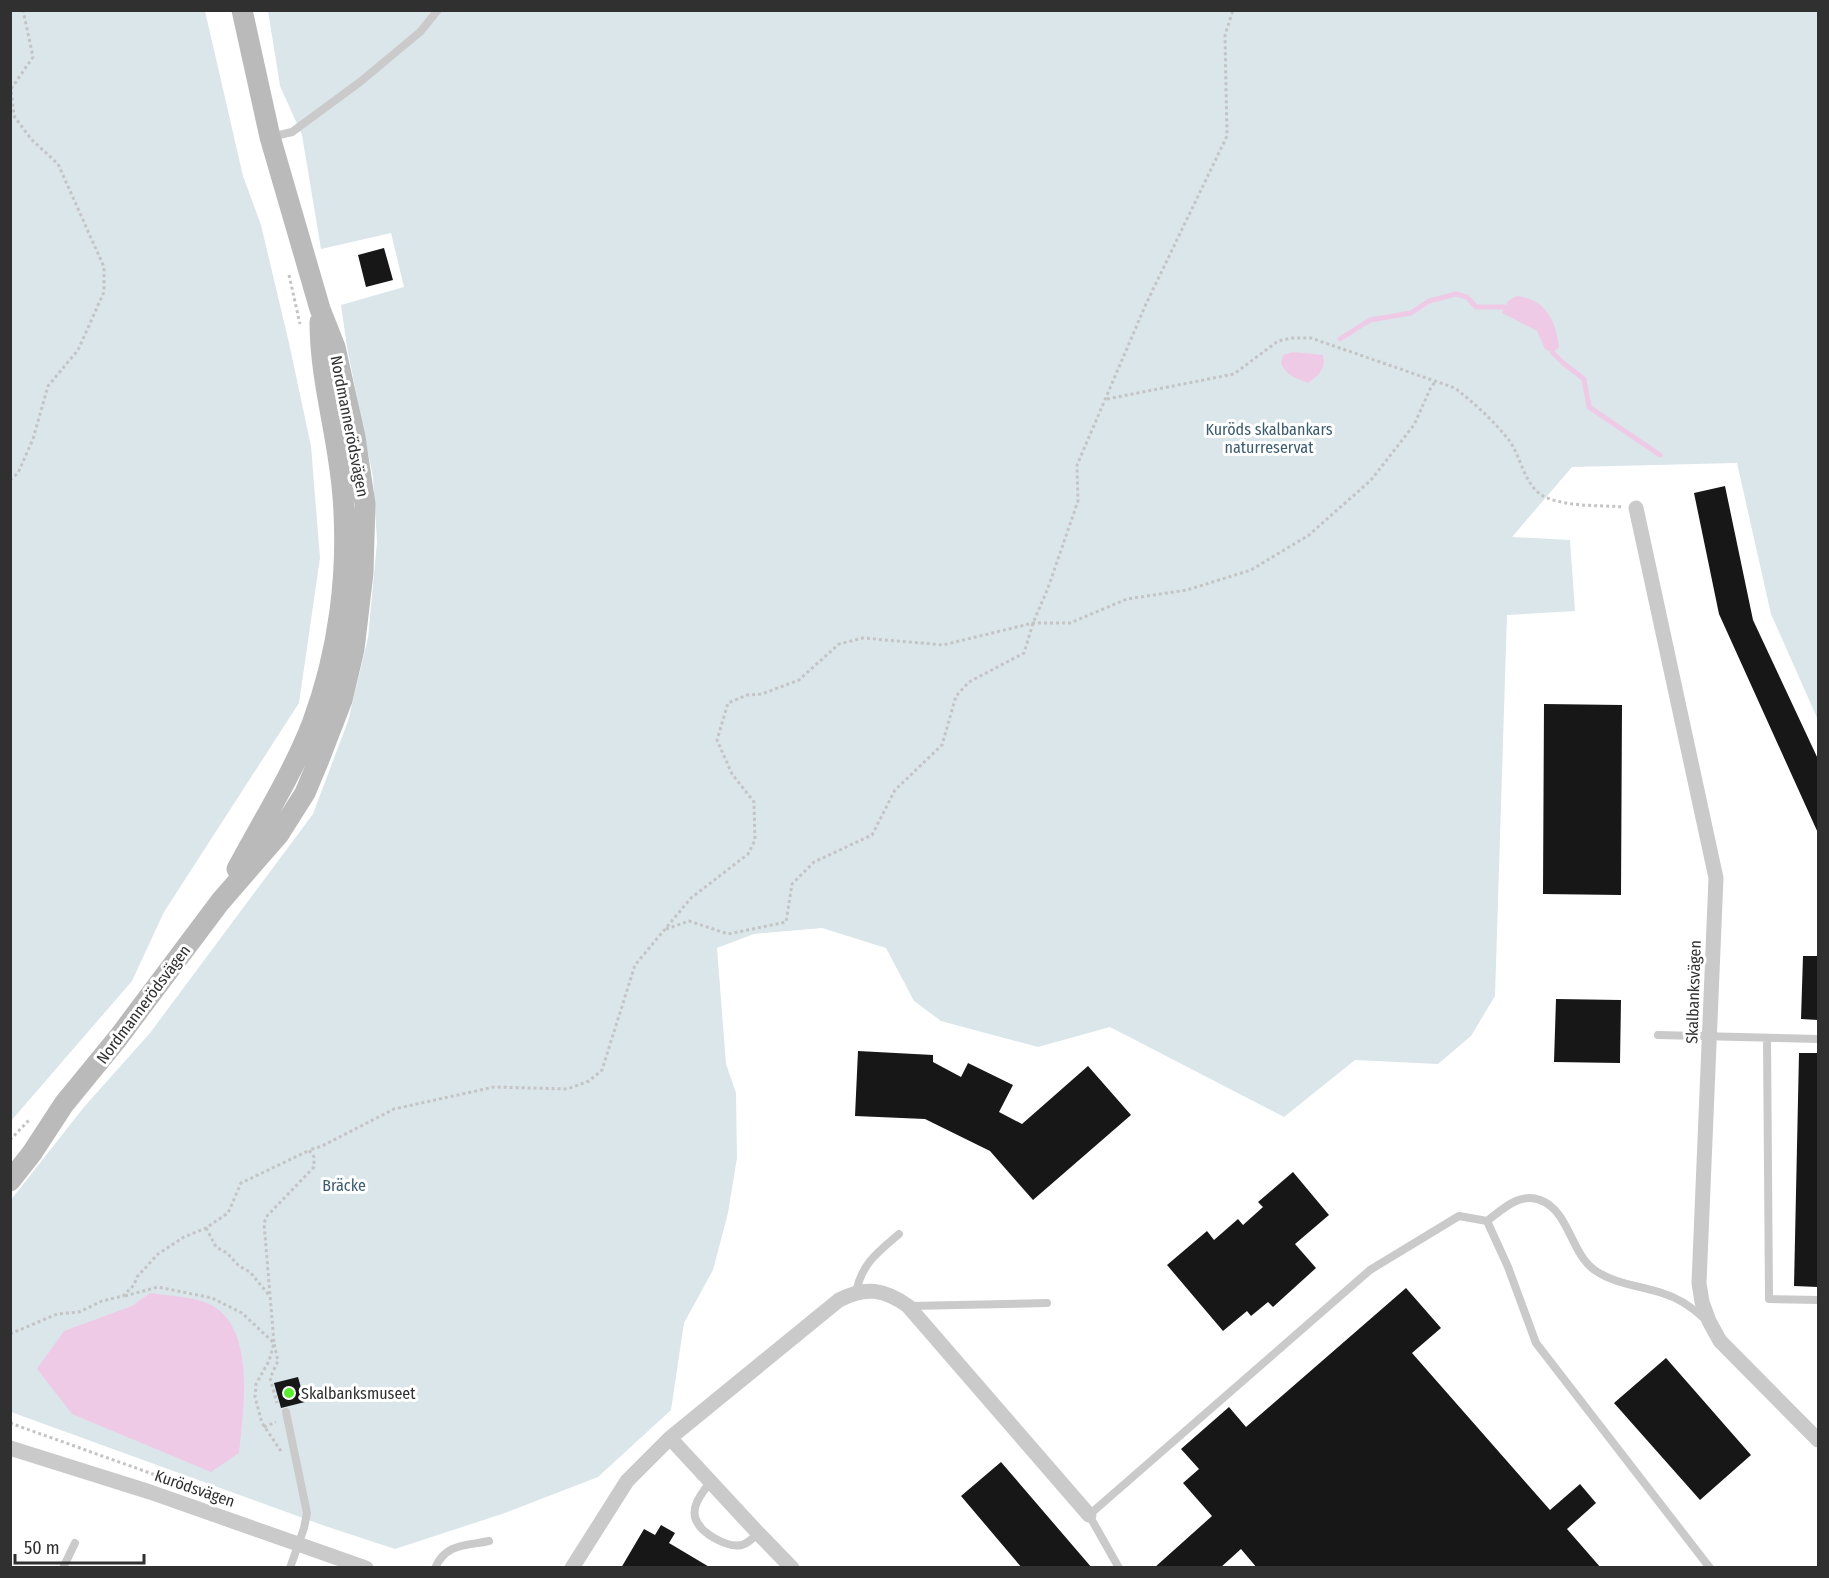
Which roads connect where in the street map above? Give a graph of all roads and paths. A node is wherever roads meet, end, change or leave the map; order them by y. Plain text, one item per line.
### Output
1 (23, 10) edge
2 (242, 10) edge
3 (438, 10) edge
4 (1233, 10) edge
5 (270, 137) junction
6 (288, 271) dead end
7 (301, 327) dead end
8 (1436, 381) junction
9 (1107, 399) junction
10 (10, 480) edge
11 (1636, 508) joint
12 (1033, 623) junction
13 (664, 929) junction
14 (1658, 1035) dead end
15 (1709, 1037) junction
16 (1767, 1038) junction
17 (1818, 1039) edge
18 (64, 1104) junction
19 (33, 1115) dead end
20 (10, 1140) edge
21 (309, 1150) junction
22 (10, 1156) edge
23 (10, 1181) edge
24 (1487, 1221) junction
25 (206, 1228) junction
26 (899, 1234) dead end
27 (856, 1292) junction
28 (269, 1295) junction
29 (123, 1296) junction
30 (1818, 1300) edge
31 (1047, 1303) dead end
32 (908, 1306) junction
33 (1709, 1321) junction
34 (10, 1334) edge
35 (274, 1343) junction
36 (272, 1387) dead end
37 (286, 1412) dead end
38 (10, 1423) edge
39 (670, 1438) junction
40 (1818, 1440) edge
41 (10, 1448) edge
42 (297, 1463) junction
43 (710, 1482) junction
44 (203, 1492) dead end
45 (1089, 1515) junction
46 (758, 1533) junction
47 (489, 1541) dead end
48 (299, 1542) junction
49 (75, 1543) dead end
50 (63, 1568) edge
51 (290, 1568) edge
52 (366, 1568) edge
53 (435, 1568) edge
54 (572, 1568) edge
55 (792, 1568) edge
56 (1119, 1568) edge
57 (1710, 1568) edge

1 - 10 path
2 - 5 main road, Nordmannerödsvägen
3 - 5 lane
4 - 9 path
5 - 18 main road, Nordmannerödsvägen
6 - 7 path
8 - 9 path
8 - 11 path
8 - 12 path
9 - 12 path
11 - 15 street, Skalbanksvägen
12 - 13 path
12 - 13 path
13 - 21 path
14 - 15 lane
15 - 16 lane
15 - 33 street, Skalbanksvägen
16 - 17 lane
16 - 30 lane
18 - 22 main road, Nordmannerödsvägen
18 - 23 main road, Nordmannerödsvägen
19 - 20 path
21 - 25 path
21 - 28 path
24 - 33 lane
24 - 45 lane
24 - 57 lane
25 - 28 path
25 - 29 path
26 - 27 lane
27 - 32 street
27 - 39 street
28 - 35 path
29 - 34 path
29 - 35 path
31 - 32 lane
32 - 45 street
33 - 40 street, Skalbanksvägen
35 - 36 path
35 - 42 path
37 - 42 lane
38 - 44 path
39 - 43 street
39 - 54 street
41 - 48 street, Kurödsvägen
42 - 48 lane
43 - 46 street
43 - 46 lane
45 - 56 lane
46 - 55 street
47 - 53 lane
48 - 51 lane
48 - 52 street, Kurödsvägen
49 - 50 lane

